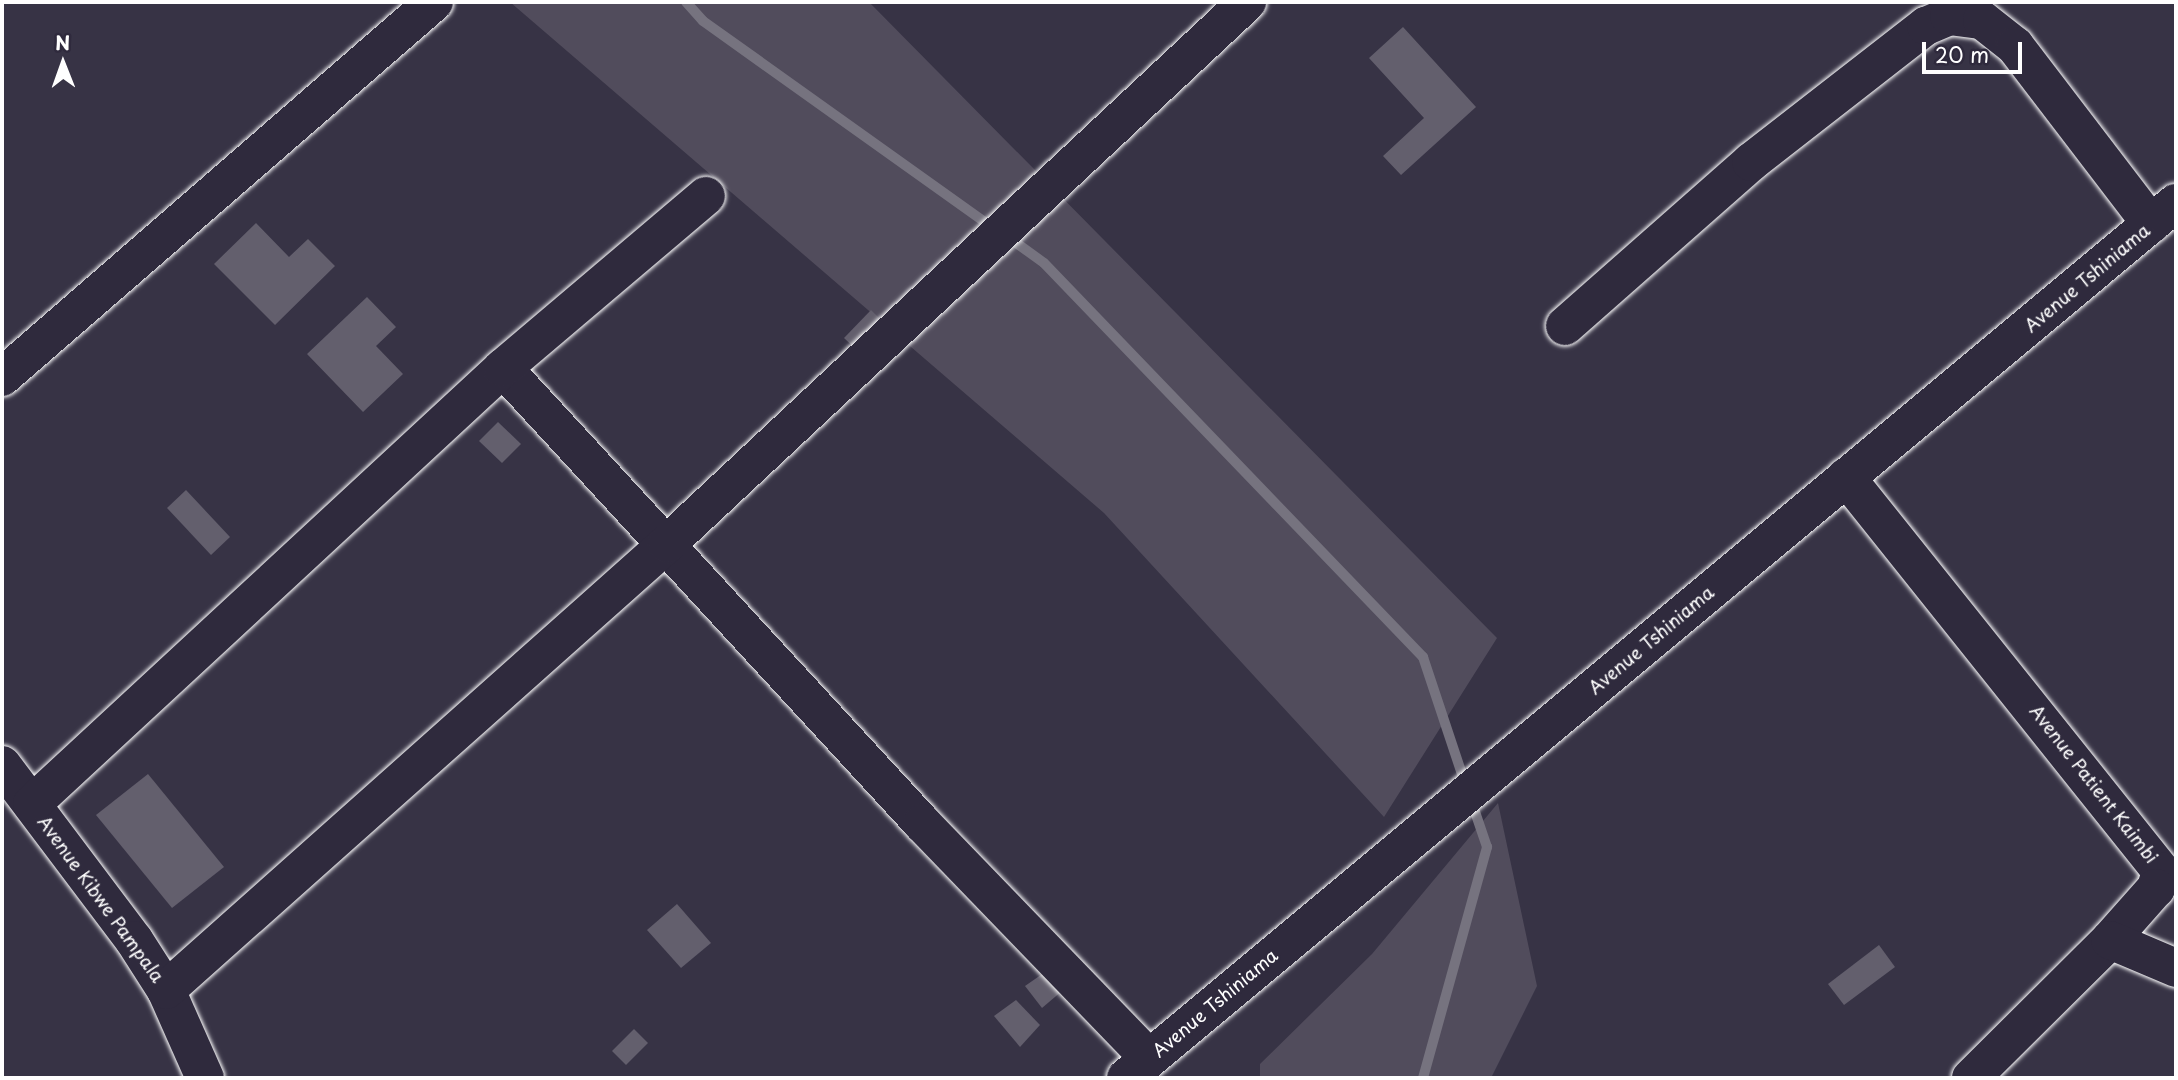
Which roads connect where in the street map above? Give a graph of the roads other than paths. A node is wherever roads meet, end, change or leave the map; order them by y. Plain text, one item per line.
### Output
1 (434, 2) edge
2 (1247, 2) edge
3 (706, 196) dead end
4 (2164, 214) edge
5 (1565, 326) dead end
6 (503, 368) junction
7 (2, 377) edge
8 (1846, 477) junction
9 (667, 544) junction
10 (2, 765) edge
11 (32, 804) junction
12 (2110, 940) junction
13 (2176, 968) edge
14 (166, 990) junction
15 (1137, 1068) edge
16 (205, 1078) edge
17 (1971, 1078) edge

1 - 7 street
2 - 9 street
3 - 6 street
4 - 5 street
4 - 8 street, Avenue Tshiniama
6 - 9 street
6 - 11 street
8 - 12 street, Avenue Patient Kaimbi
8 - 15 street, Avenue Tshiniama
9 - 14 street
9 - 15 street
10 - 11 street, Avenue Kibwe Pampala
11 - 14 street, Avenue Kibwe Pampala
12 - 13 street
12 - 17 street, Avenue Patient Kaimbi
14 - 16 street, Avenue Kibwe Pampala

